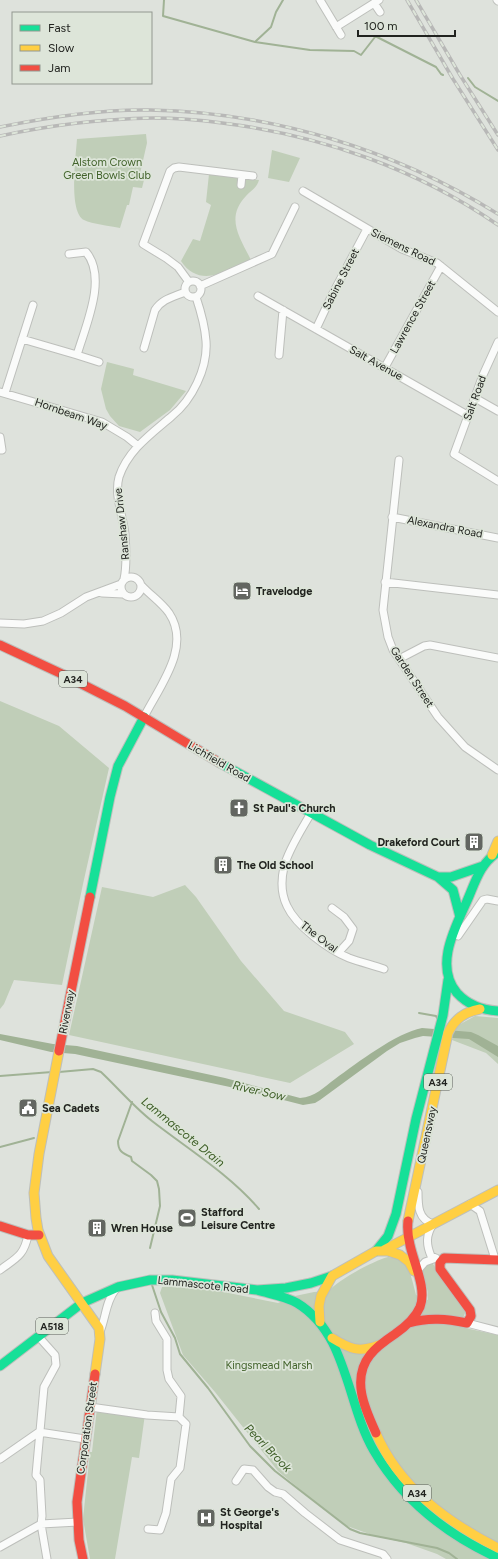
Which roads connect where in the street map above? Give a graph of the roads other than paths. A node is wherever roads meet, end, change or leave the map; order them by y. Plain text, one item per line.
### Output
1 (320, 0) edge
2 (377, 2) edge
3 (380, 12) dead end
4 (336, 27) junction
5 (341, 35) dead end
6 (242, 174) junction
7 (253, 176) dead end
8 (241, 185) dead end
9 (303, 191) dead end
10 (295, 207) dead end
11 (367, 229) junction
12 (69, 254) dead end
13 (441, 266) junction
14 (189, 282) junction
15 (200, 286) junction
16 (185, 292) junction
17 (258, 296) dead end
18 (196, 297) junction
19 (33, 304) dead end
20 (282, 310) junction
21 (498, 312) edge
22 (316, 329) junction
23 (22, 339) junction
24 (498, 344) edge
25 (144, 348) dead end
26 (77, 355) junction
27 (279, 356) dead end
28 (99, 362) dead end
29 (384, 367) junction
30 (2, 392) edge
31 (476, 398) junction
32 (498, 411) edge
33 (469, 416) junction
34 (0, 437) edge
35 (138, 446) junction
36 (0, 450) edge
37 (399, 460) dead end
38 (498, 481) edge
39 (392, 517) junction
40 (498, 538) edge
41 (127, 568) junction
42 (134, 577) junction
43 (123, 582) junction
44 (385, 582) junction
45 (141, 585) junction
46 (96, 592) junction
47 (123, 594) junction
48 (148, 594) junction
49 (138, 595) junction
50 (498, 595) edge
51 (0, 623) edge
52 (14, 624) junction
53 (0, 626) edge
54 (0, 645) edge
55 (498, 658) edge
56 (399, 659) junction
57 (144, 717) junction
58 (498, 770) edge
59 (311, 813) junction
60 (498, 841) edge
61 (495, 854) edge
62 (484, 866) junction
63 (438, 878) junction
64 (498, 901) edge
65 (332, 908) dead end
66 (460, 917) junction
67 (449, 949) junction
68 (338, 952) junction
69 (384, 969) dead end
70 (448, 980) junction
71 (480, 1009) junction
72 (498, 1011) edge
73 (418, 1178) junction
74 (498, 1190) edge
75 (470, 1204) junction
76 (433, 1224) junction
77 (0, 1226) edge
78 (28, 1235) junction
79 (39, 1235) junction
80 (408, 1236) junction
81 (380, 1250) junction
82 (440, 1258) junction
83 (496, 1260) edge
84 (0, 1270) edge
85 (417, 1275) junction
86 (332, 1276) junction
87 (118, 1287) junction
88 (257, 1290) junction
89 (82, 1303) junction
90 (155, 1312) dead end
91 (320, 1322) junction
92 (406, 1324) junction
93 (467, 1324) junction
94 (498, 1331) edge
95 (99, 1334) junction
96 (38, 1336) junction
97 (332, 1338) junction
98 (384, 1342) junction
99 (0, 1366) edge
100 (90, 1407) junction
101 (179, 1417) junction
102 (39, 1432) junction
103 (85, 1439) junction
104 (0, 1459) edge
105 (236, 1481) dead end
106 (78, 1522) junction
107 (41, 1524) junction
108 (148, 1529) dead end
109 (0, 1547) edge
110 (498, 1548) edge
111 (498, 1558) edge
112 (47, 1559) edge
113 (83, 1559) edge
114 (387, 1559) edge

1 - 4 street
2 - 3 street
2 - 4 street
4 - 5 street
6 - 7 street
6 - 8 street
6 - 14 street
9 - 11 street, Siemens Road
10 - 15 street
11 - 13 street, Siemens Road
11 - 22 street, Sabine Street
12 - 26 street
13 - 21 street, Siemens Road
13 - 29 street, Lawrence Street
14 - 15 street
14 - 16 street
15 - 18 street
16 - 18 street
16 - 25 street
17 - 20 street, Salt Avenue
18 - 35 street, Ranshaw Drive
19 - 23 street
20 - 22 street, Salt Avenue
20 - 27 street
22 - 29 street, Salt Avenue
23 - 26 street
23 - 30 street
24 - 31 street, Salt Road
26 - 28 street
29 - 33 street, Salt Avenue
30 - 35 street, Hornbeam Way
31 - 32 street
31 - 33 street, Salt Road
33 - 38 street, Salt Road
34 - 36 street
35 - 41 street, Ranshaw Drive
37 - 39 street, Garden Street
39 - 40 street, Alexandra Road
39 - 44 street, Garden Street
41 - 42 street, Ranshaw Drive
41 - 43 street, Ranshaw Drive
42 - 43 street
42 - 45 street
43 - 46 street
43 - 47 street
44 - 50 street
44 - 56 street, Garden Street
45 - 48 street
45 - 49 street
46 - 47 street
46 - 52 street
47 - 49 street
48 - 49 street
48 - 57 street
51 - 52 street
52 - 53 street
54 - 57 main road, Lichfield Road / A34
55 - 56 street
56 - 58 street, Garden Street
57 - 59 main road, Lichfield Road / A34
57 - 79 main road, Riverway
59 - 63 main road, Lichfield Road / A34
59 - 68 street, The Oval
60 - 61 main road, Queensway
61 - 62 main road, Queensway
62 - 63 main road
62 - 66 main road, Queensway
63 - 66 main road, Lichfield Road / A34
64 - 67 street
65 - 68 street
66 - 67 main road, Queensway
67 - 70 main road, Queensway
68 - 69 street, The Oval
70 - 71 main road
70 - 81 main road, Queensway / A34
71 - 72 main road
71 - 73 main road, Queensway / A34
73 - 76 street
73 - 80 main road, Queensway / A34
74 - 75 main road
75 - 76 main road
75 - 83 street
76 - 80 main road
76 - 82 street
77 - 78 main road
78 - 79 main road
78 - 84 street
79 - 89 main road, Riverway
80 - 81 main road
80 - 85 main road, Queensway / A34
81 - 85 main road, Queensway
81 - 86 main road, Queensway
82 - 83 main road
82 - 85 street
82 - 93 main road
85 - 92 main road, Queensway
86 - 88 main road, Lammascote Road
86 - 91 main road
87 - 88 main road, Lammascote Road
87 - 89 main road, Lammascote Road
87 - 95 street
88 - 91 main road, Lammascote Road
89 - 95 main road, Corporation Street
89 - 96 main road, A518
90 - 101 street
91 - 97 main road, Queensway
92 - 93 main road
92 - 98 main road, Queensway
93 - 94 street
95 - 100 main road, Corporation Street
96 - 99 main road, A518
96 - 102 street
97 - 98 main road, Queensway
97 - 111 main road, Queensway / A34
98 - 110 main road, Queensway / A34
100 - 101 street
100 - 103 main road, Corporation Street
101 - 108 street
102 - 103 street
102 - 104 street
102 - 107 street
103 - 106 main road, Corporation Street
105 - 114 street
106 - 107 street
106 - 113 main road, Corporation Street
107 - 109 street
107 - 112 street

